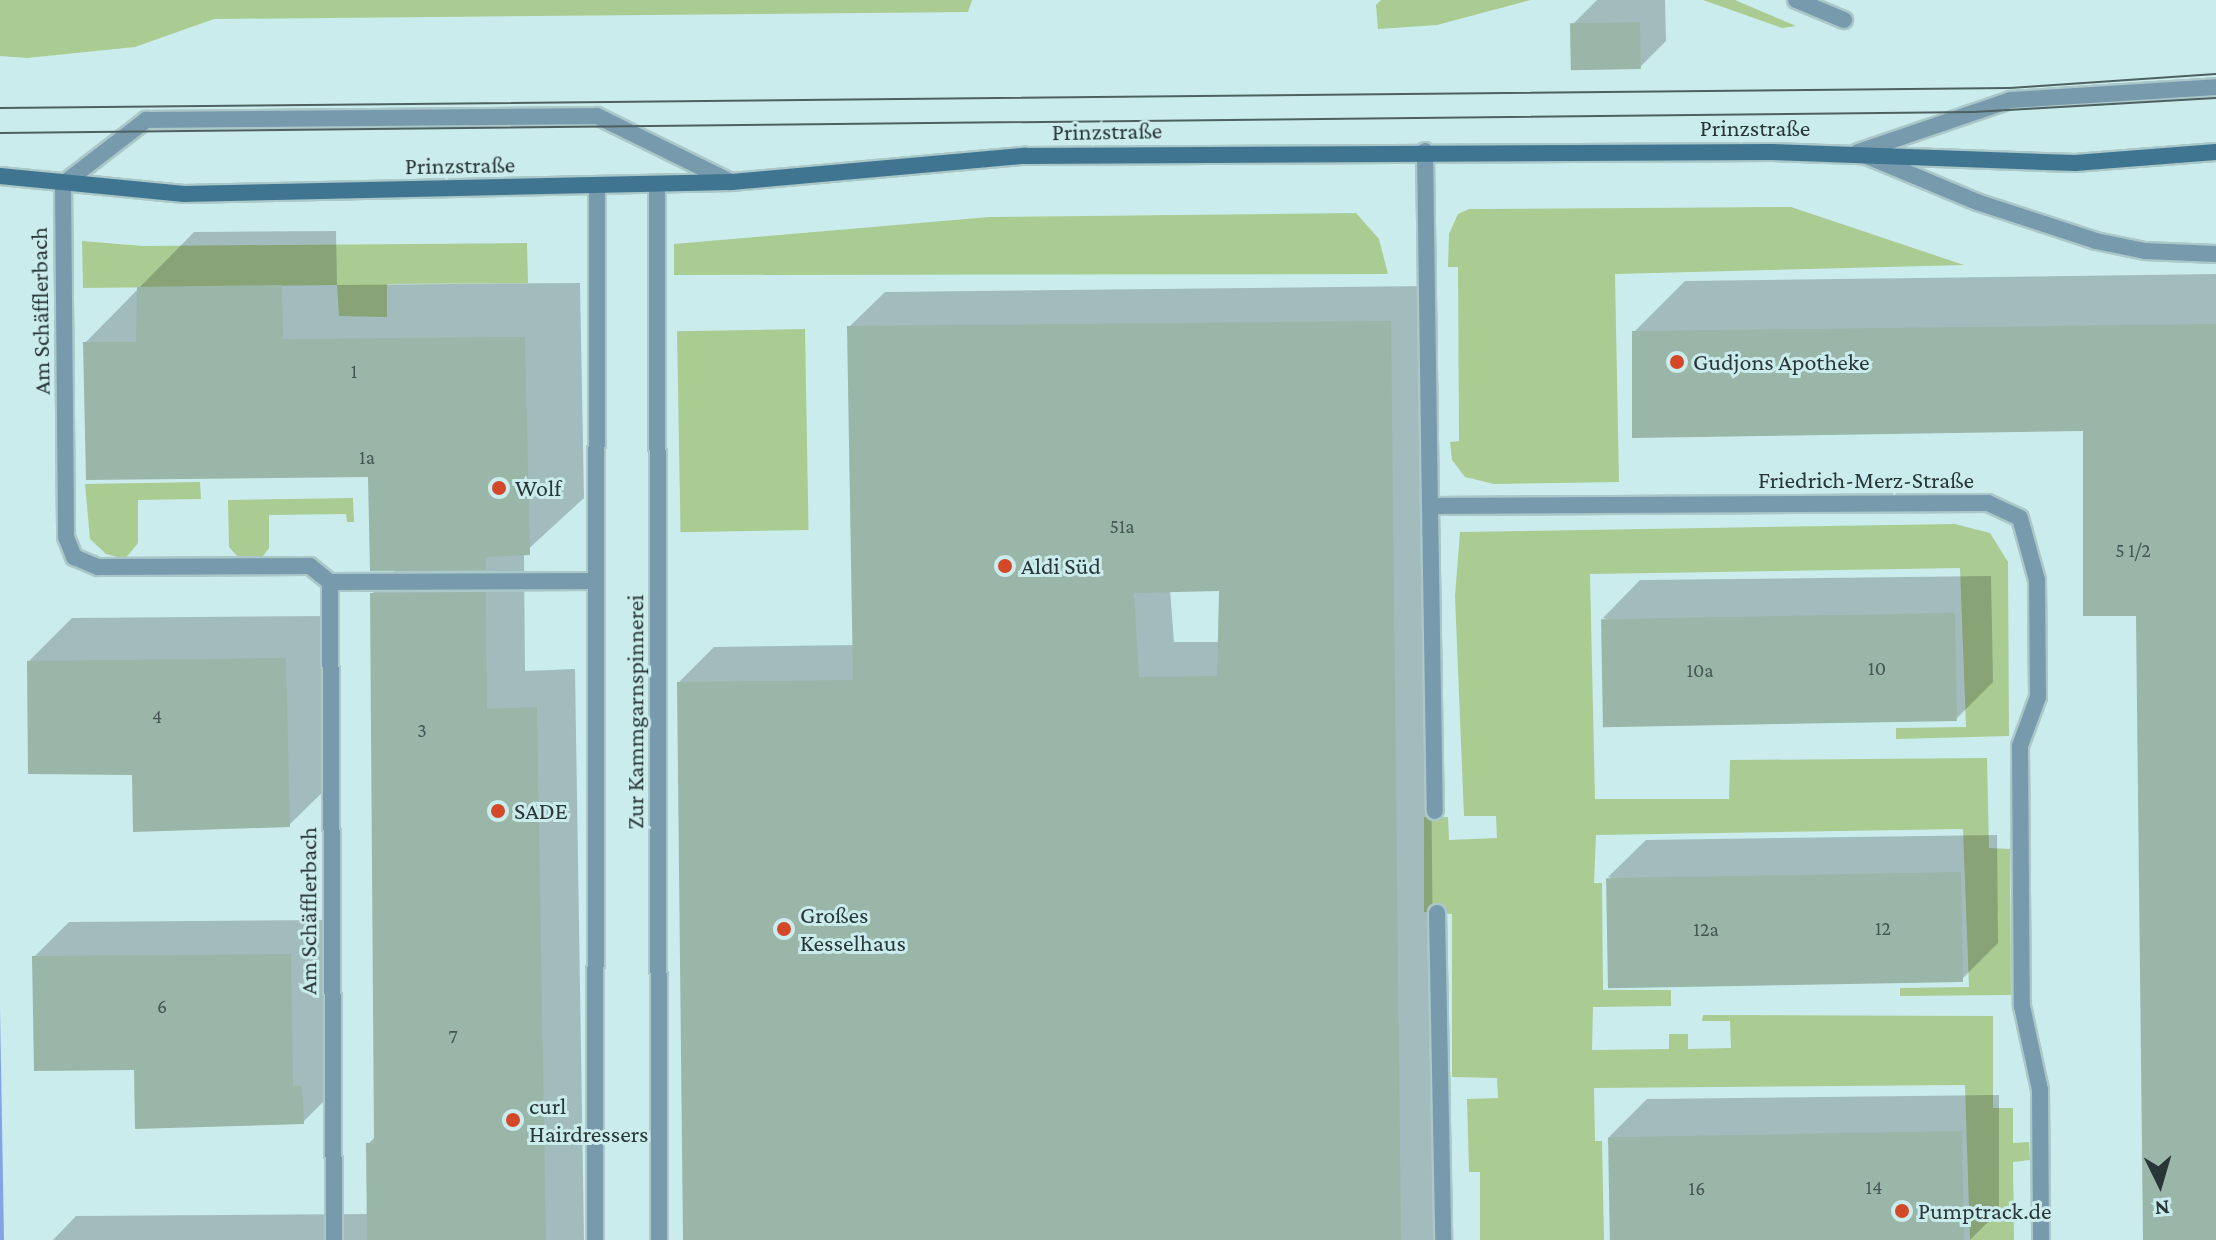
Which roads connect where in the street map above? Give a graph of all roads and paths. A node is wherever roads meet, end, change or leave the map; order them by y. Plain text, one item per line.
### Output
1 (1796, 0) edge
2 (1844, 20) dead end
3 (2216, 87) edge
4 (1425, 151) junction
5 (1858, 152) junction
6 (2216, 152) edge
7 (0, 176) edge
8 (731, 182) junction
9 (63, 184) junction
10 (657, 185) junction
11 (597, 187) junction
12 (2216, 254) edge
13 (1430, 506) junction
14 (596, 581) junction
15 (330, 582) junction
16 (1435, 811) dead end
17 (1437, 913) dead end
18 (334, 1240) edge
19 (595, 1240) edge
20 (659, 1240) edge
21 (1443, 1240) edge
22 (2041, 1240) edge

1 - 2 street
3 - 5 street
4 - 5 street, Prinzstraße
4 - 8 street, Prinzstraße
4 - 13 street
5 - 6 street, Prinzstraße
5 - 12 street
7 - 9 street, Prinzstraße
8 - 9 street
8 - 10 street, Prinzstraße
9 - 11 street, Prinzstraße
9 - 15 street, Am Schäfflerbach
10 - 11 street, Prinzstraße
10 - 20 street, Zur Kammgarnspinnerei
11 - 14 street, Zur Kammgarnspinnerei
13 - 16 street
13 - 22 street, Friedrich-Merz-Straße
14 - 15 street, Am Schäfflerbach
14 - 19 street, Zur Kammgarnspinnerei
15 - 18 street, Am Schäfflerbach
17 - 21 street

